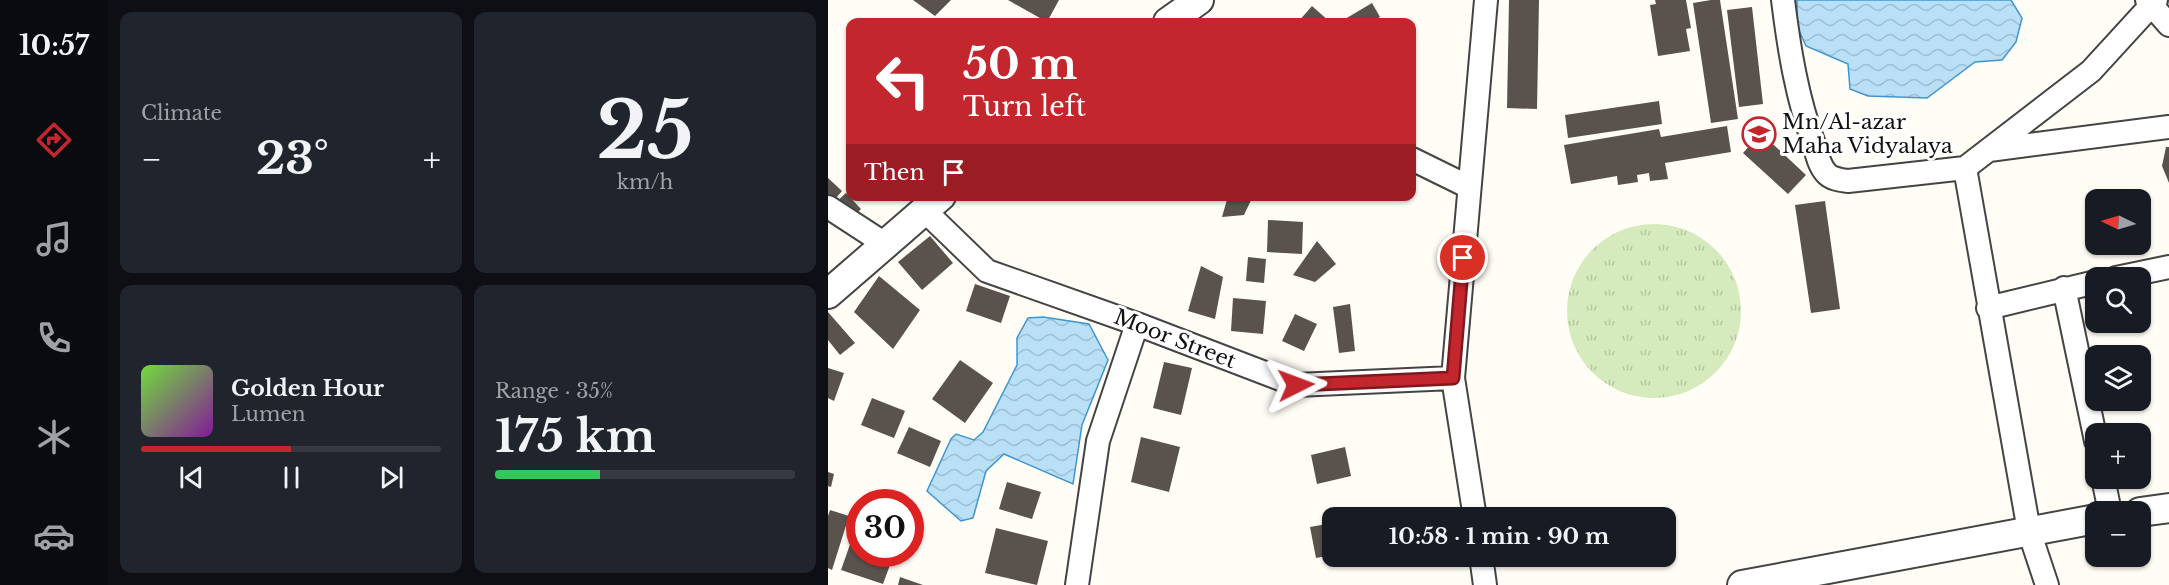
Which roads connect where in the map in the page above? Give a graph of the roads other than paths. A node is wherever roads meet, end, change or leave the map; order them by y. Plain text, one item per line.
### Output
1 (1199, 0) edge
2 (1486, 0) edge
3 (1783, 0) edge
4 (2152, 2) edge
5 (1174, 18) edge
6 (2169, 25) edge
7 (2169, 127) edge
8 (1989, 150) junction
9 (1416, 161) edge
10 (1965, 168) junction
11 (1469, 187) junction
12 (933, 203) edge
13 (828, 207) edge
14 (885, 244) junction
15 (2169, 267) edge
16 (2151, 271) edge
17 (2085, 284) edge
18 (2064, 288) junction
19 (828, 294) edge
20 (1988, 308) junction
21 (1137, 324) junction
22 (1453, 378) junction
23 (2092, 423) edge
24 (1473, 507) edge
25 (2169, 508) edge
26 (2151, 510) edge
27 (2085, 521) edge
28 (2029, 531) junction
29 (1483, 567) edge
30 (1077, 585) edge
31 (1485, 585) edge
32 (1742, 585) edge
33 (2047, 585) edge

1 - 5 street
2 - 11 street
3 - 10 street
4 - 6 street
4 - 8 street
7 - 8 street
8 - 10 street
9 - 11 street
10 - 20 street
11 - 22 street
12 - 14 street
12 - 21 street, Moor Street
13 - 14 street
14 - 19 street
15 - 16 street
17 - 18 street
18 - 20 street
18 - 23 street
20 - 28 street
21 - 22 street, Moor Street
21 - 30 street
22 - 24 street
25 - 26 street
27 - 28 street
28 - 32 street
28 - 33 street
29 - 31 street

